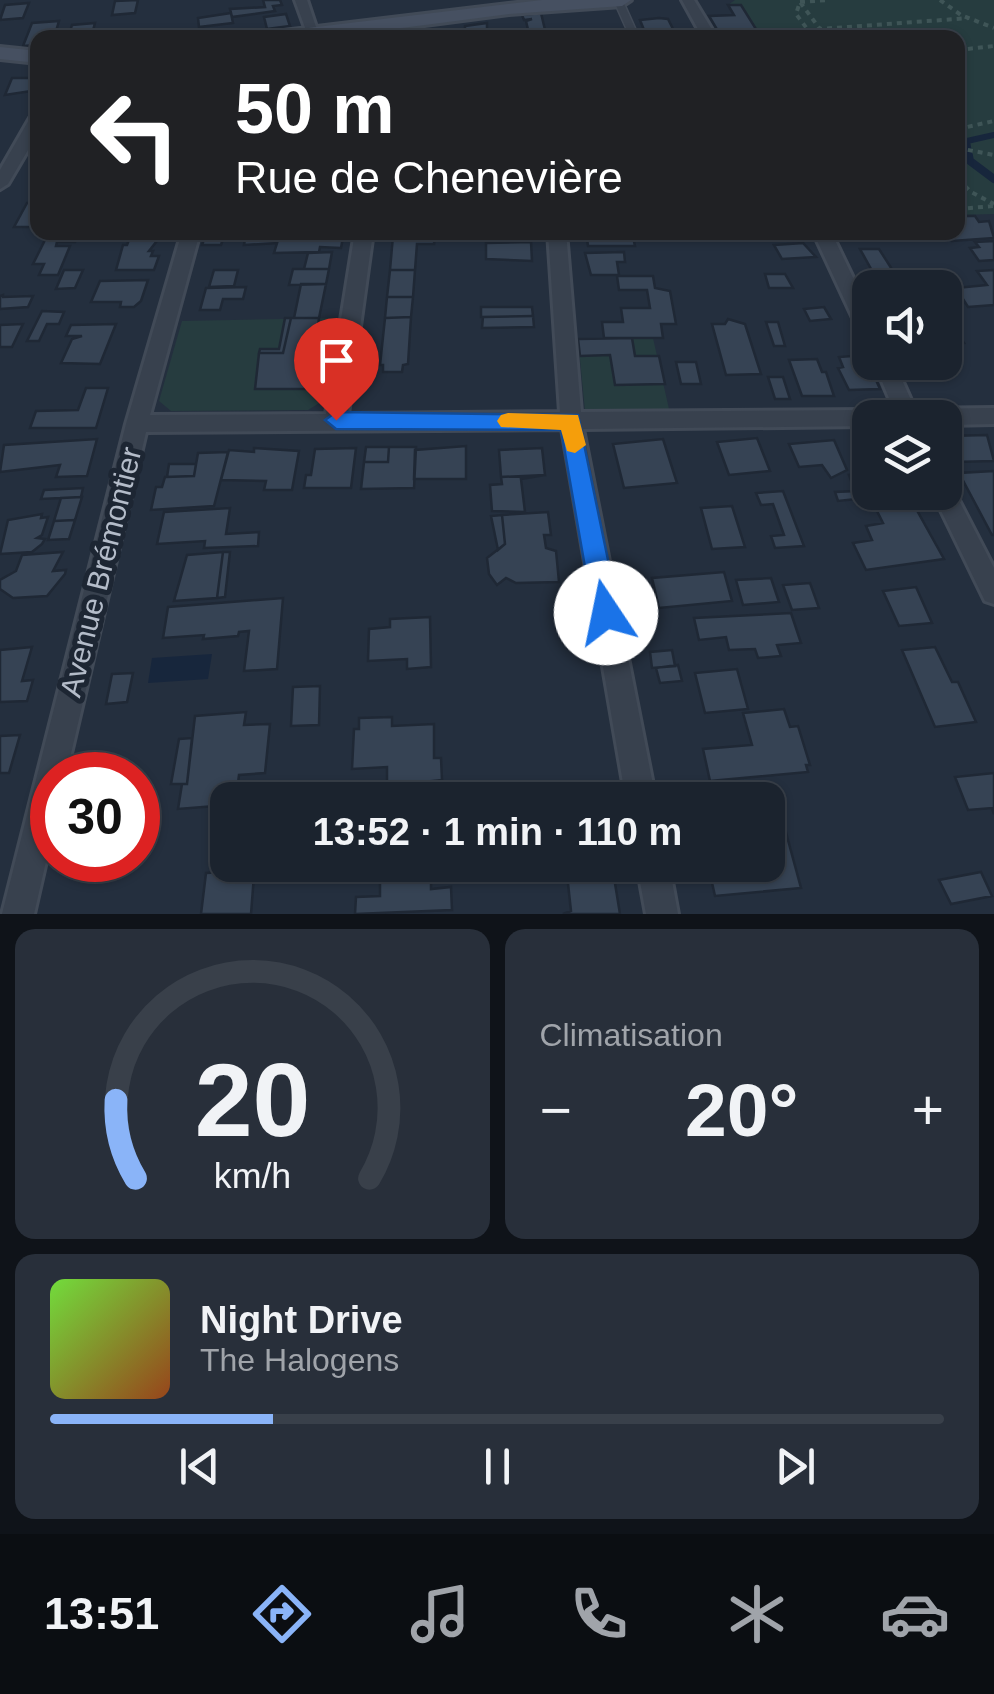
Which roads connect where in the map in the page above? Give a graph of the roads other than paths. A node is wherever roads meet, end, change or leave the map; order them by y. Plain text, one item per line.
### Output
1 (301, 0) edge
2 (620, 0) edge
3 (688, 0) edge
4 (506, 4) edge
5 (313, 30) edge
6 (390, 30) edge
7 (632, 30) edge
8 (705, 30) edge
9 (0, 53) edge
10 (30, 58) edge
11 (30, 60) edge
12 (0, 64) edge
13 (30, 132) edge
14 (0, 184) edge
15 (189, 240) edge
16 (363, 240) edge
17 (558, 240) edge
18 (826, 240) edge
19 (852, 294) edge
20 (962, 416) edge
21 (994, 416) edge
22 (852, 418) edge
23 (336, 420) junction
24 (570, 421) junction
25 (138, 424) junction
26 (952, 510) edge
27 (994, 593) edge
28 (638, 782) edge
29 (656, 882) edge
30 (18, 914) edge
31 (662, 914) edge

1 - 5 street
2 - 4 street
2 - 7 lane
3 - 8 street
4 - 6 street
9 - 10 street
11 - 12 street
13 - 14 street
15 - 25 street, Avenue Brémontier
16 - 23 street
17 - 24 street
18 - 19 street
20 - 21 street
22 - 24 street
23 - 24 street
23 - 25 street
24 - 28 street
25 - 30 street, Avenue Brémontier
26 - 27 street
29 - 31 street

